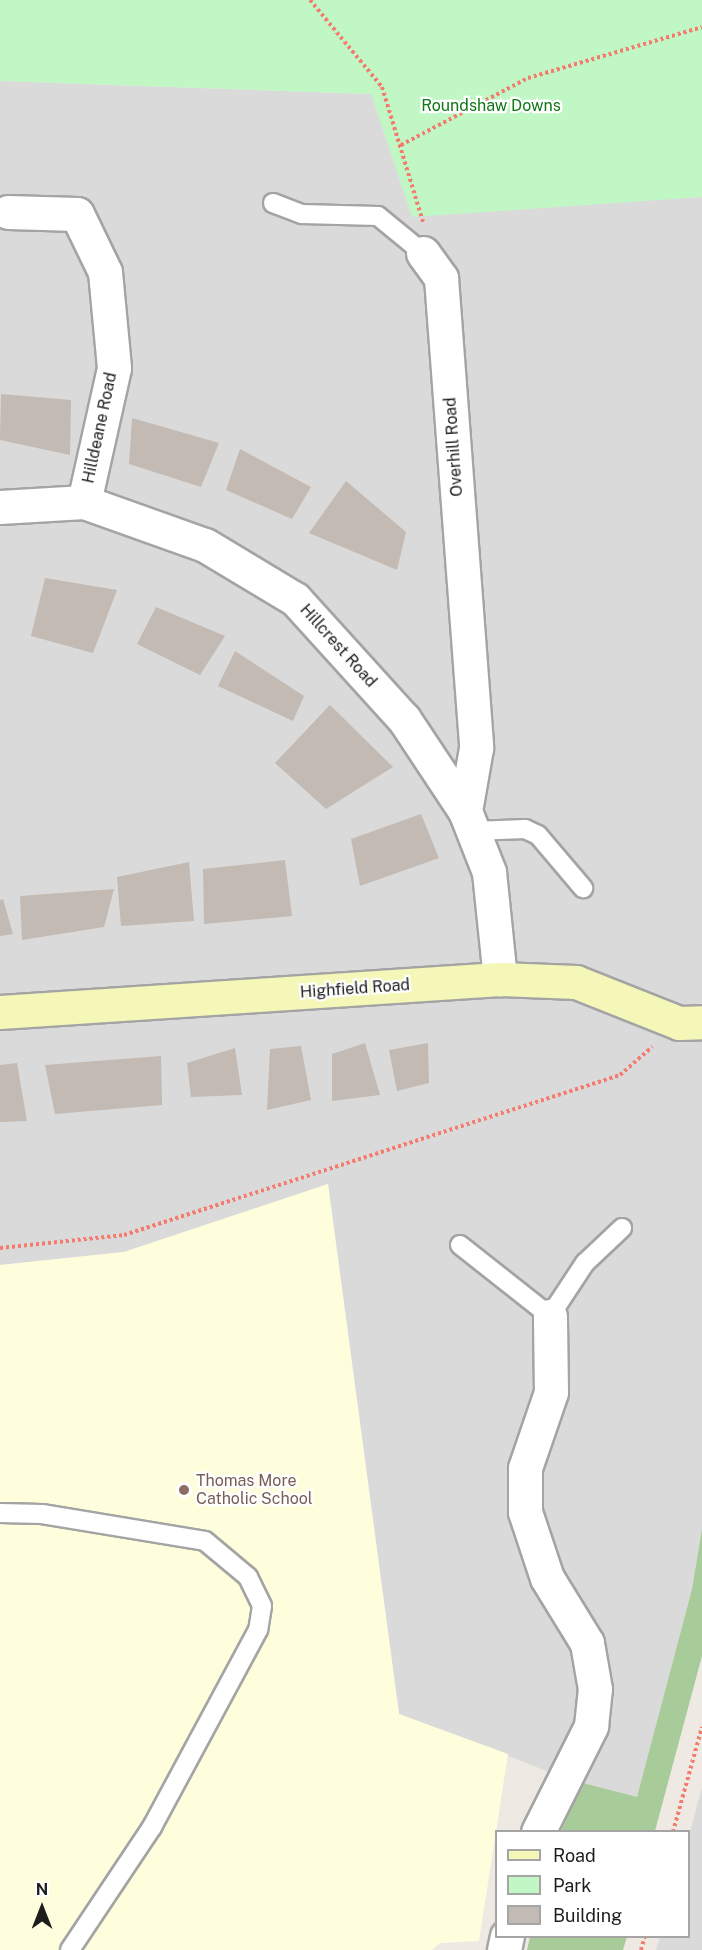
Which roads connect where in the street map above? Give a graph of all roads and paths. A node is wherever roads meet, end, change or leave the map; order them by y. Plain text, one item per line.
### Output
1 (310, 0) edge
2 (702, 27) edge
3 (400, 145) junction
4 (273, 203) dead end
5 (8, 212) dead end
6 (423, 253) junction
7 (84, 502) junction
8 (0, 507) edge
9 (469, 821) junction
10 (583, 888) dead end
11 (500, 979) junction
12 (0, 1012) edge
13 (691, 1022) edge
14 (622, 1228) dead end
15 (460, 1245) dead end
16 (0, 1248) edge
17 (550, 1316) junction
18 (0, 1513) edge
19 (702, 1727) edge
20 (539, 1830) edge
21 (675, 1830) edge
22 (70, 1950) edge

1 - 3 path
2 - 3 path
3 - 6 path
4 - 6 lane, Overhill Road
5 - 7 street, Hilldeane Road
6 - 9 street, Overhill Road
7 - 8 street, Hillcrest Road
7 - 9 street, Hillcrest Road
9 - 10 lane
9 - 11 street, Hillcrest Road
11 - 12 street, Highfield Road
11 - 13 street, Highfield Road
13 - 16 path
14 - 17 lane
15 - 17 lane
17 - 20 street
18 - 22 lane
19 - 21 path

